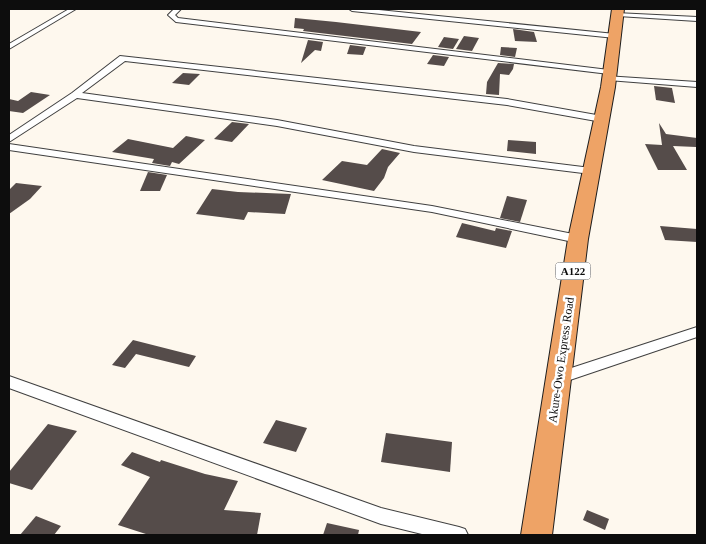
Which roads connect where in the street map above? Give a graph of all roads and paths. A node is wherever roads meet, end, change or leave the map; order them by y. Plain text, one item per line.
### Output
1 (73, 9) edge
2 (178, 9) edge
3 (352, 9) edge
4 (618, 12) edge
5 (697, 19) edge
6 (614, 36) junction
7 (9, 47) edge
8 (609, 75) junction
9 (697, 85) edge
10 (74, 95) junction
11 (602, 119) junction
12 (9, 139) edge
13 (9, 148) edge
14 (591, 171) junction
15 (578, 239) junction
16 (697, 332) edge
17 (558, 378) junction
18 (9, 382) edge
19 (460, 535) edge
20 (536, 535) edge

1 - 7 street
2 - 8 street
3 - 6 street
4 - 5 street
4 - 6 highway, Akure-Owo Express Road / A122
6 - 8 highway, Akure-Owo Express Road / A122
8 - 9 street
8 - 11 highway, Akure-Owo Express Road / A122
10 - 11 street
10 - 12 street
10 - 14 street
11 - 14 highway, Akure-Owo Express Road / A122
13 - 15 street
14 - 15 highway, Akure-Owo Express Road / A122
15 - 17 highway, Akure-Owo Express Road / A122
16 - 17 street
17 - 20 highway, Akure-Owo Express Road / A122
18 - 19 street

